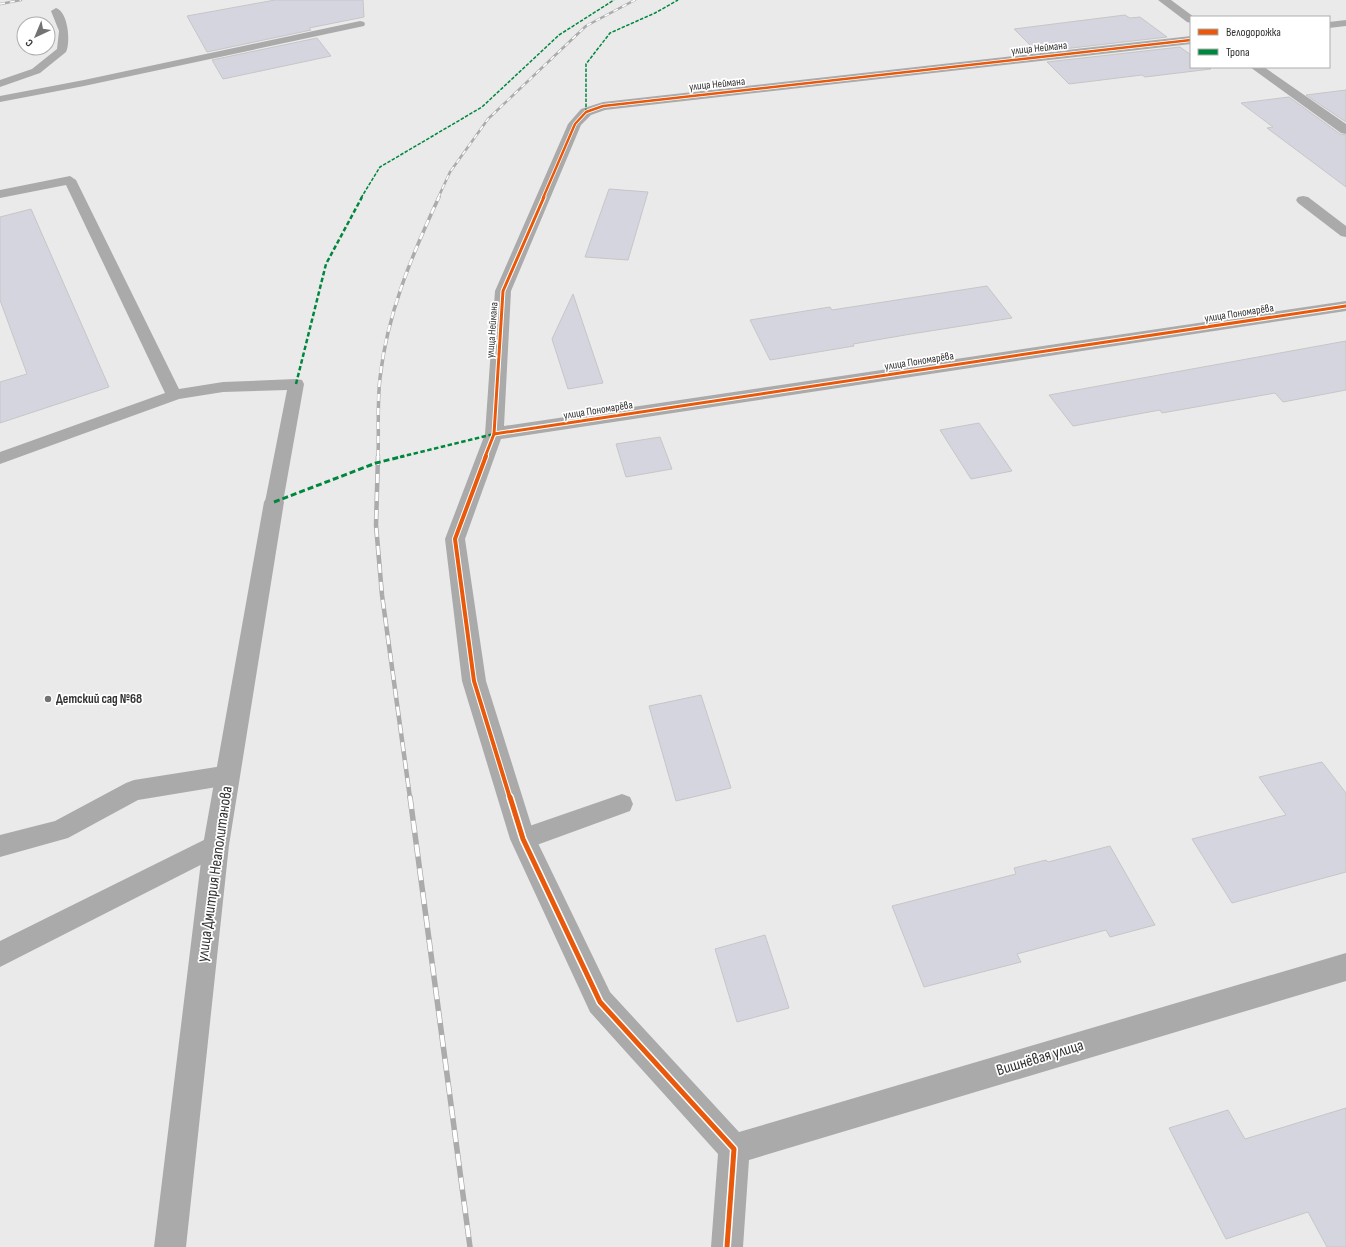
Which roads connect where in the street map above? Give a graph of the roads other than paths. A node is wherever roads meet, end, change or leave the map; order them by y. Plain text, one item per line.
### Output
1 (1164, 0) edge
2 (56, 11) dead end
3 (1190, 19) edge
4 (1346, 23) edge
5 (360, 24) dead end
6 (1330, 25) edge
7 (1190, 40) edge
8 (1257, 68) edge
9 (0, 84) edge
10 (0, 99) edge
11 (1346, 130) edge
12 (0, 194) edge
13 (1303, 200) dead end
14 (1346, 233) edge
15 (1346, 306) edge
16 (174, 395) junction
17 (494, 434) junction
18 (0, 458) edge
19 (274, 502) joint
20 (229, 775) junction
21 (622, 804) dead end
22 (523, 839) junction
23 (216, 845) junction
24 (0, 846) edge
25 (0, 954) edge
26 (1346, 967) edge
27 (734, 1149) junction
28 (170, 1247) edge
29 (727, 1247) edge

1 - 3 street
2 - 9 lane
4 - 6 street
5 - 10 lane
7 - 17 street, улица Неймана
8 - 11 street
12 - 16 lane
13 - 14 lane
15 - 17 street, улица Пономарёва
16 - 18 lane
16 - 19 lane
17 - 22 street, улица Неймана
19 - 20 street, улица Дмитрия Неаполитанова
20 - 23 street, улица Дмитрия Неаполитанова
20 - 24 lane
21 - 22 lane
22 - 27 street, улица Неймана
23 - 25 lane
23 - 28 street, улица Дмитрия Неаполитанова
26 - 27 street, Вишнёвая улица
27 - 29 street

